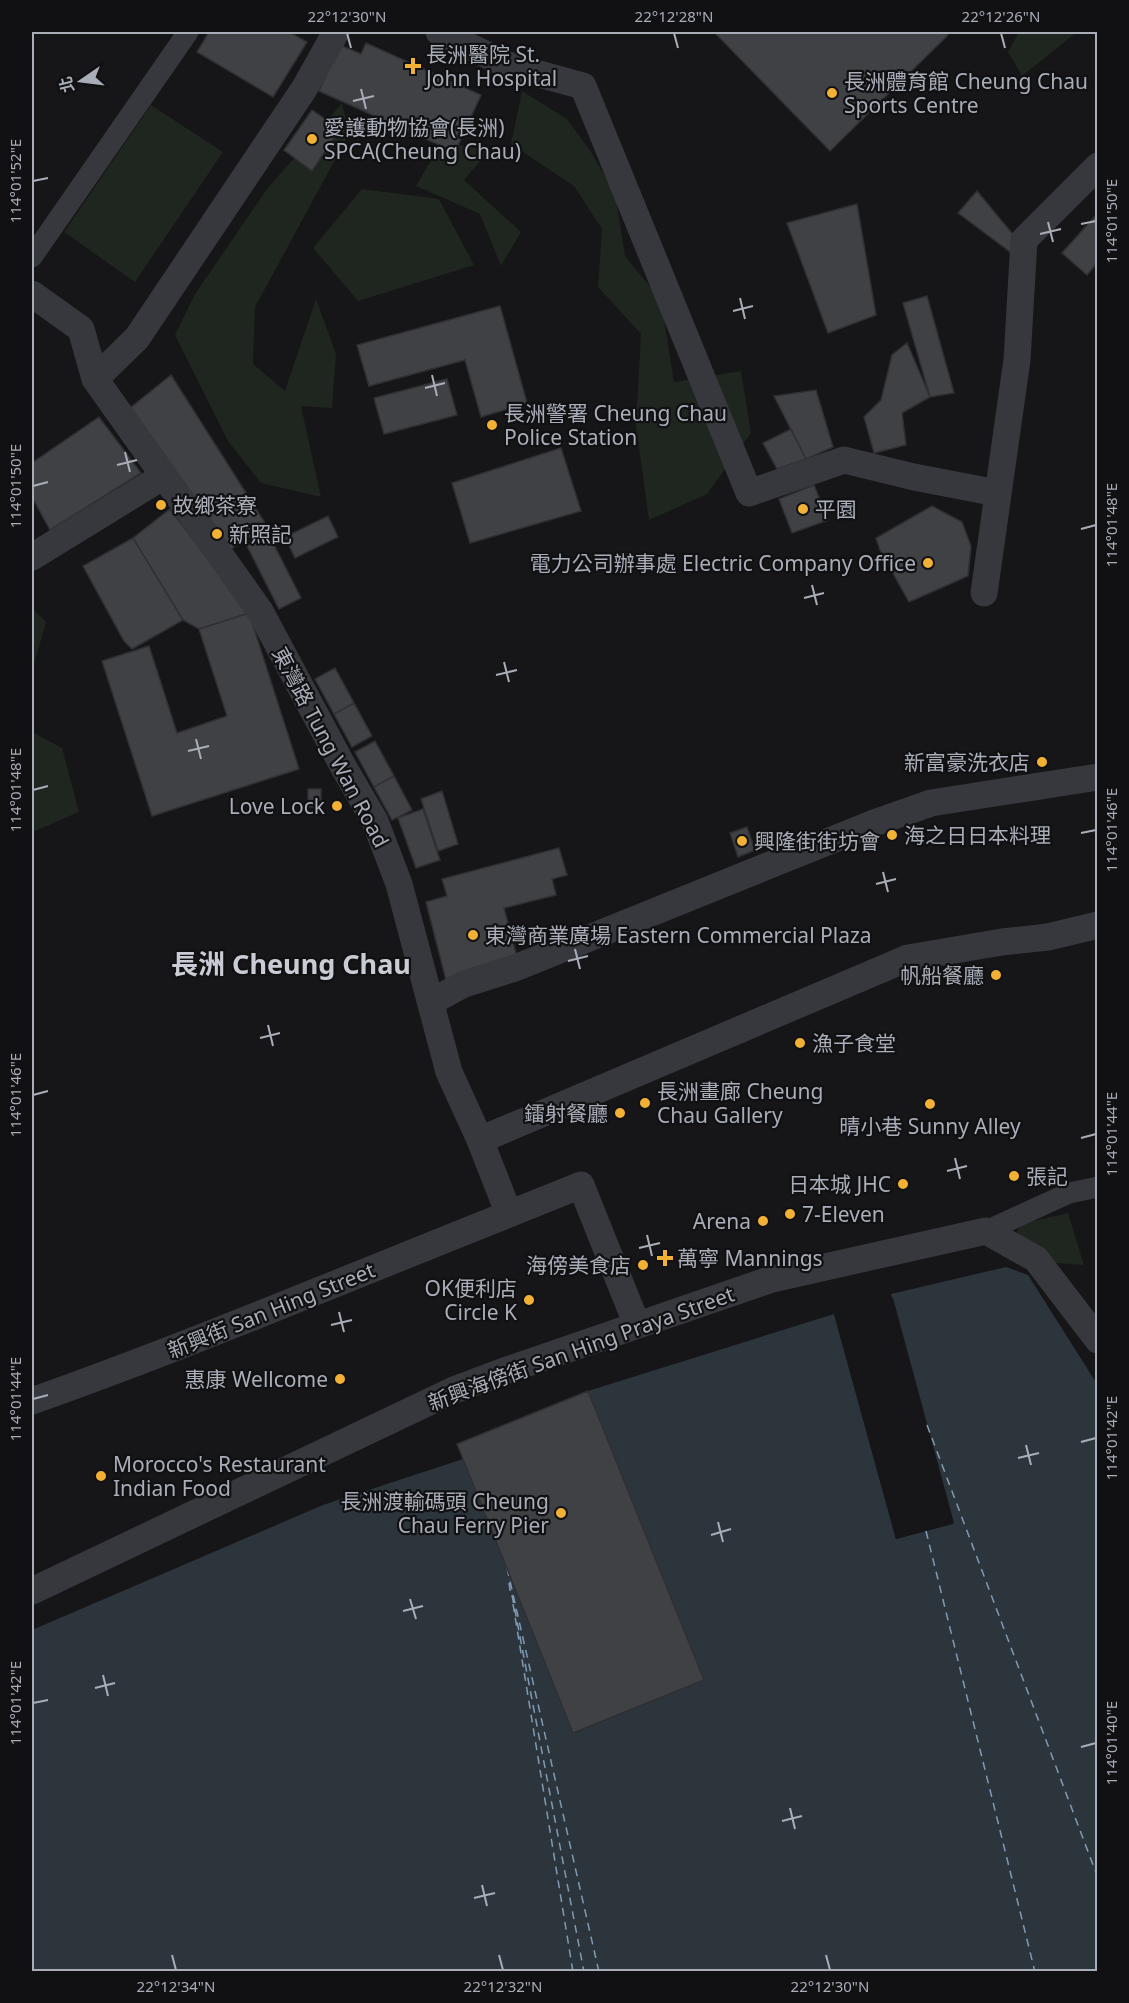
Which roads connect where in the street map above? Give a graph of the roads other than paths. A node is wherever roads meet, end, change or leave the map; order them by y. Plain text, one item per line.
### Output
1 (188, 32) edge
2 (336, 32) edge
3 (439, 32) edge
4 (1098, 166) edge
5 (32, 257) edge
6 (32, 294) edge
7 (94, 379) junction
8 (162, 477) junction
9 (997, 493) junction
10 (32, 556) edge
11 (984, 593) dead end
12 (1098, 777) edge
13 (1098, 925) edge
14 (431, 1002) junction
15 (480, 1140) junction
16 (1098, 1187) edge
17 (509, 1214) junction
18 (986, 1231) junction
19 (637, 1325) junction
20 (1098, 1341) edge
21 (32, 1401) edge
22 (32, 1591) edge

1 - 5 street
2 - 7 street
3 - 9 street
4 - 9 street
6 - 7 street, 東灣路 Tung Wan Road
7 - 8 street, 東灣路 Tung Wan Road
8 - 10 street
8 - 14 street, 東灣路 Tung Wan Road
9 - 11 street
12 - 14 street
13 - 15 street
14 - 15 street, 東灣路 Tung Wan Road
15 - 17 street, 東灣路 Tung Wan Road
16 - 18 street
17 - 19 street
17 - 21 street, 新興街 San Hing Street
18 - 19 street, 新興海傍街 San Hing Praya Street
18 - 20 street
19 - 22 street, 新興海傍街 San Hing Praya Street

